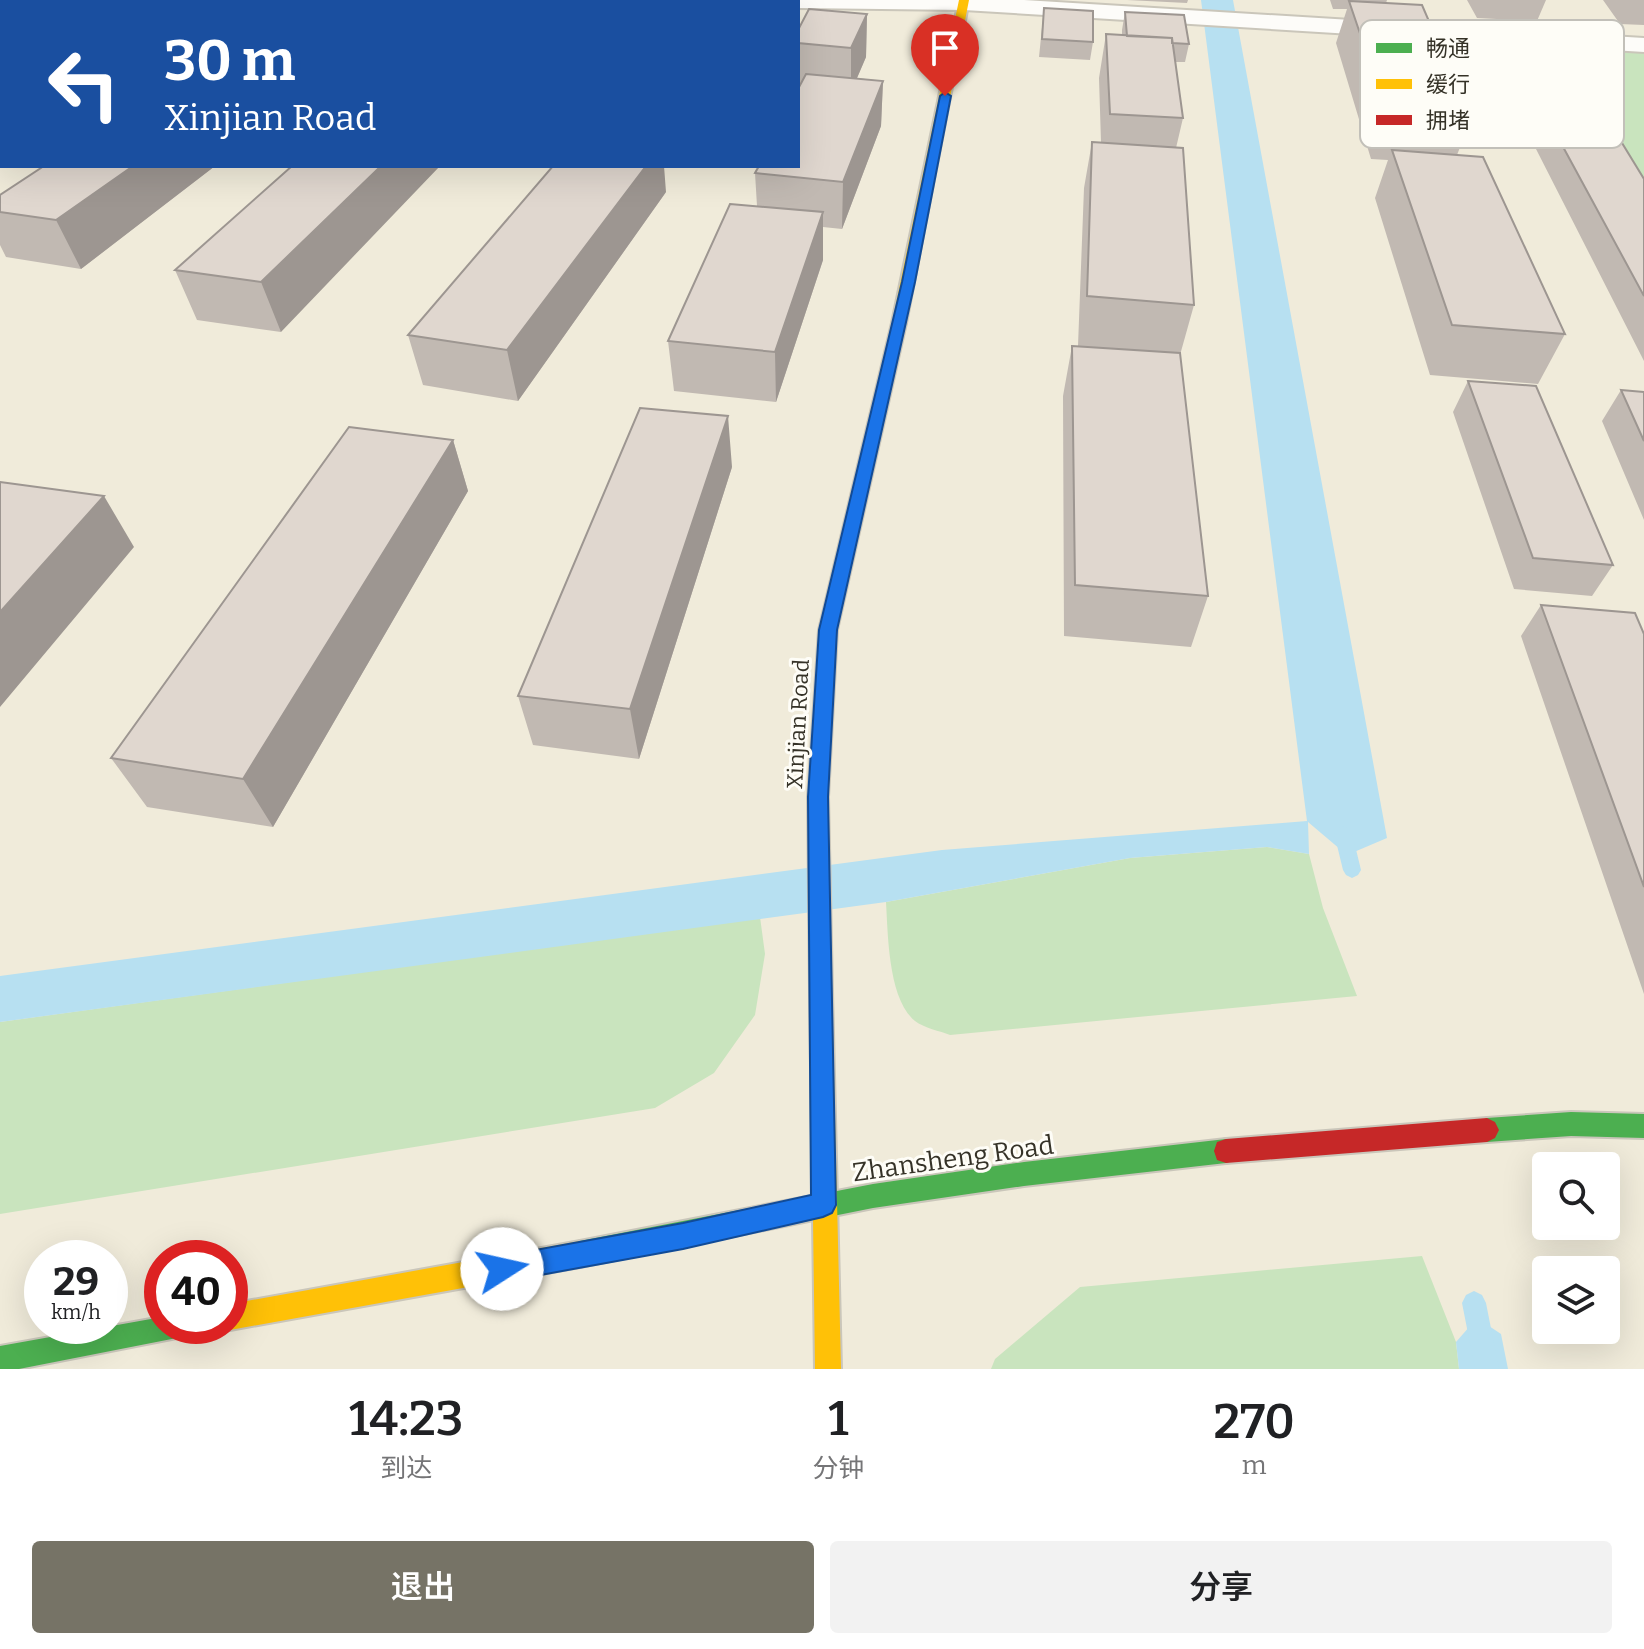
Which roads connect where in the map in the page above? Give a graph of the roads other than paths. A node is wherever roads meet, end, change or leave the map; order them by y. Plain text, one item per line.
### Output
1 (800, 1) edge
2 (964, 1) edge
3 (1360, 28) edge
4 (1624, 44) edge
5 (1644, 45) edge
6 (1644, 1126) edge
7 (823, 1205) junction
8 (248, 1314) edge
9 (144, 1333) edge
10 (0, 1359) edge
11 (828, 1369) edge

1 - 2 street
2 - 3 street
2 - 7 street, Xinjian Road
4 - 5 street
6 - 7 street, Zhansheng Road
7 - 8 street, Zhansheng Road
7 - 11 street, Xinjian Road
9 - 10 street

